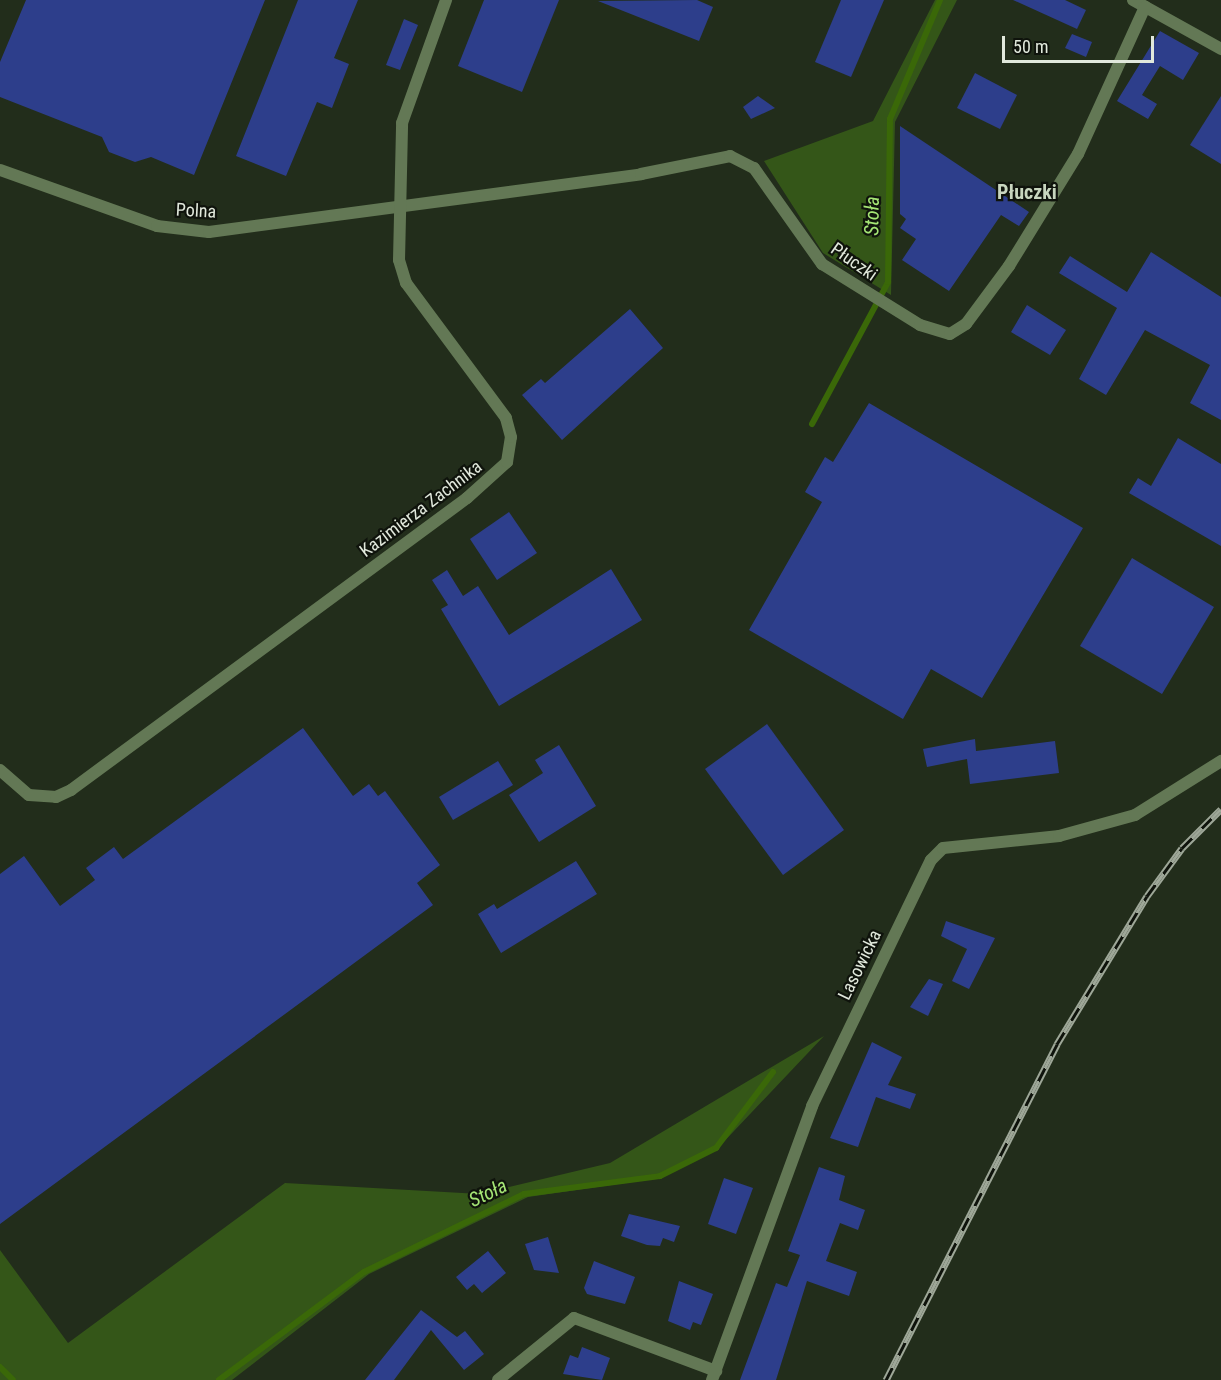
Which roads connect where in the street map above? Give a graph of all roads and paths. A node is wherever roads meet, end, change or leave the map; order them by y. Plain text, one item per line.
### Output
1 (446, 0) edge
2 (1133, 0) edge
3 (1145, 7) junction
4 (1220, 49) edge
5 (0, 170) edge
6 (398, 206) junction
7 (1221, 760) edge
8 (0, 770) edge
9 (714, 1375) edge
10 (498, 1380) edge

1 - 6 street, Kazimierza Zachnika
2 - 3 street
3 - 4 street
3 - 6 street, Płuczki
5 - 6 street, Polna
6 - 8 street, Kazimierza Zachnika
7 - 9 street, Lasowicka
9 - 10 street

